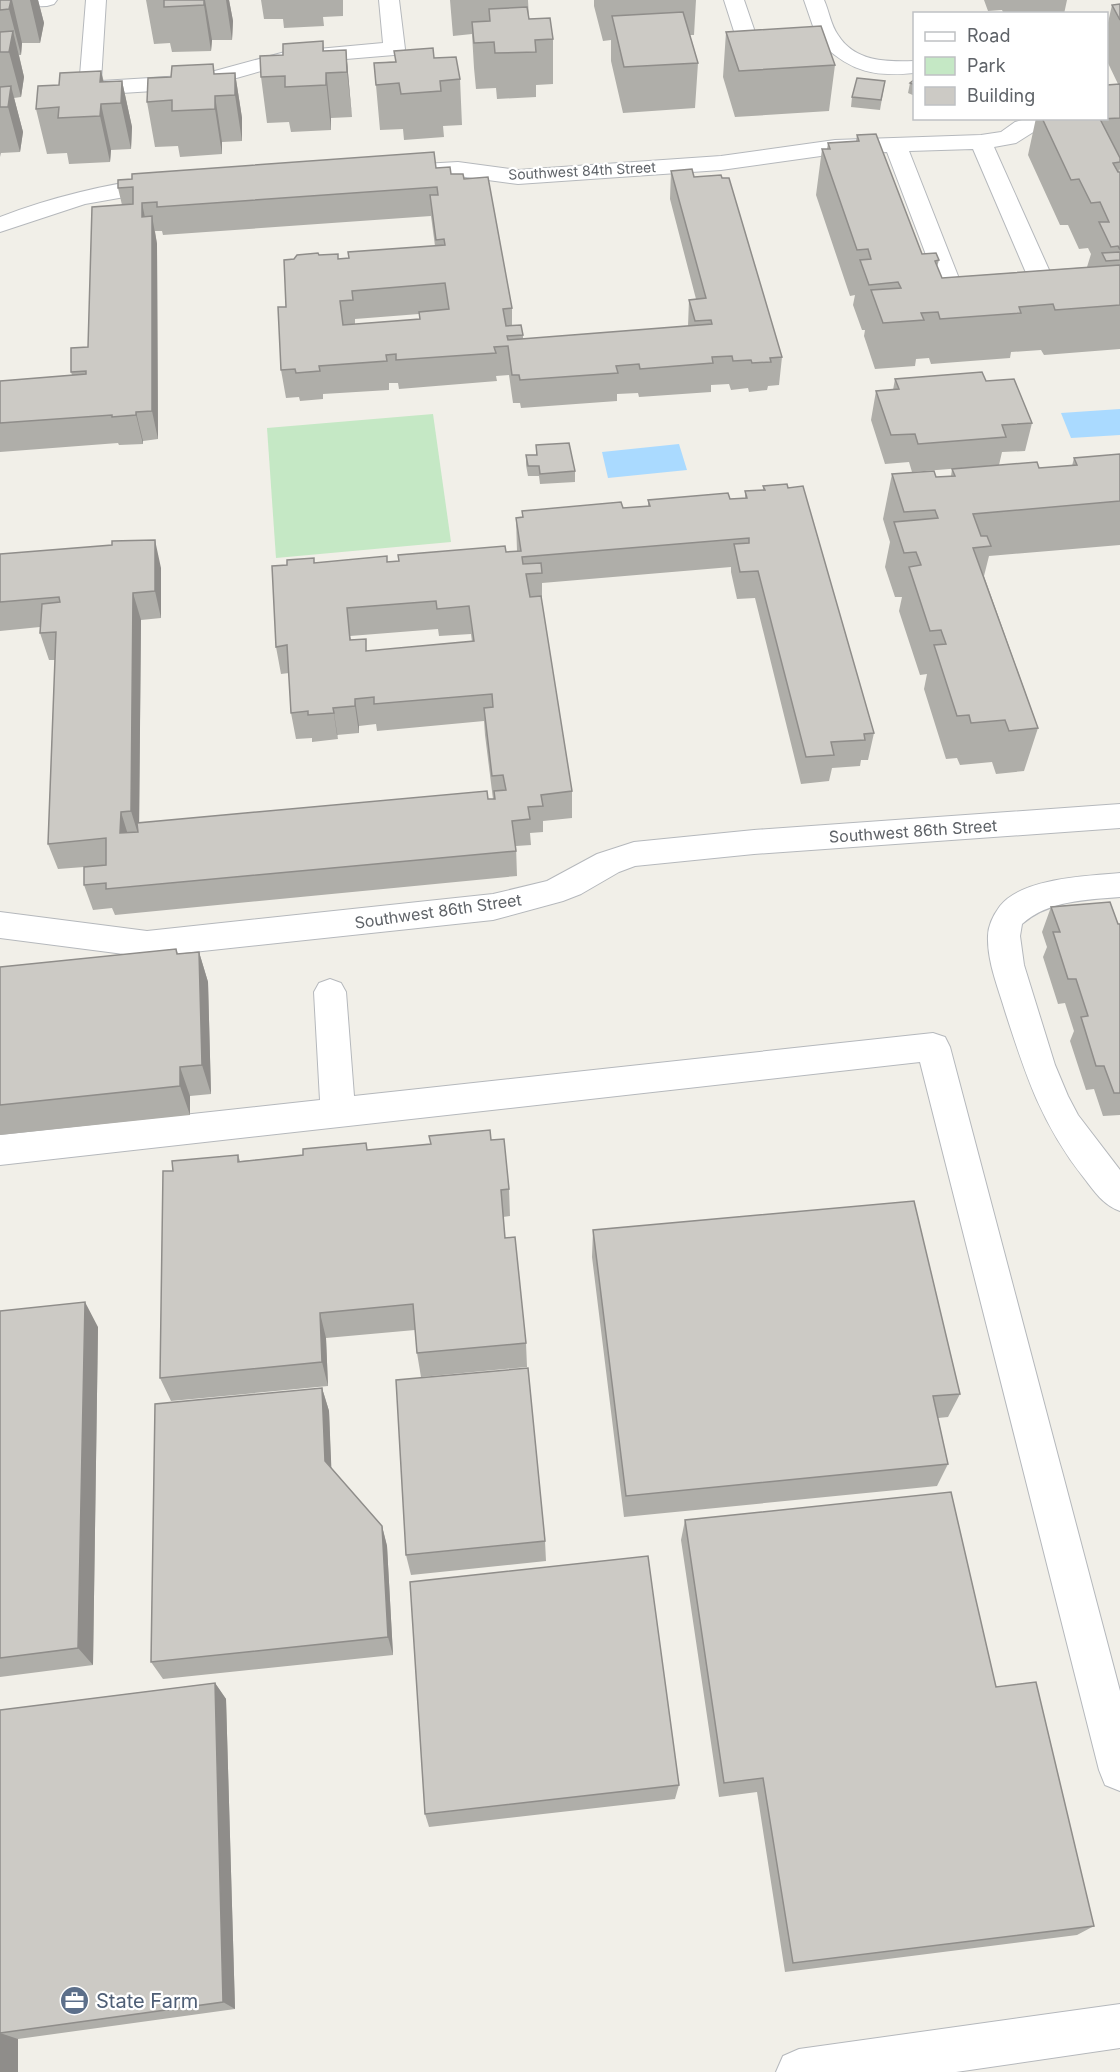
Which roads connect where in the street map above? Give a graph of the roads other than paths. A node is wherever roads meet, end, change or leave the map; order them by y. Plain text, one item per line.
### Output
1 (47, 0) edge
2 (96, 0) edge
3 (389, 0) edge
4 (734, 0) edge
5 (814, 0) edge
6 (0, 2) edge
7 (828, 38) junction
8 (913, 67) edge
9 (1081, 120) edge
10 (981, 142) junction
11 (896, 146) junction
12 (387, 172) edge
13 (186, 182) edge
14 (0, 225) edge
15 (1120, 816) edge
16 (1120, 885) edge
17 (0, 925) edge
18 (330, 992) dead end
19 (338, 1112) junction
20 (0, 1150) edge
21 (1120, 1196) edge
22 (1120, 1770) edge
23 (1120, 2026) edge
24 (799, 2072) edge

1 - 6 street
2 - 3 street
4 - 7 street
5 - 7 street
7 - 8 street
9 - 10 street, Southwest 84th Street
10 - 11 street, Southwest 84th Street
10 - 11 street
11 - 12 street, Southwest 84th Street
13 - 14 street
15 - 17 street, Southwest 86th Street
16 - 21 street
18 - 19 street
19 - 20 street
19 - 22 street
23 - 24 street

